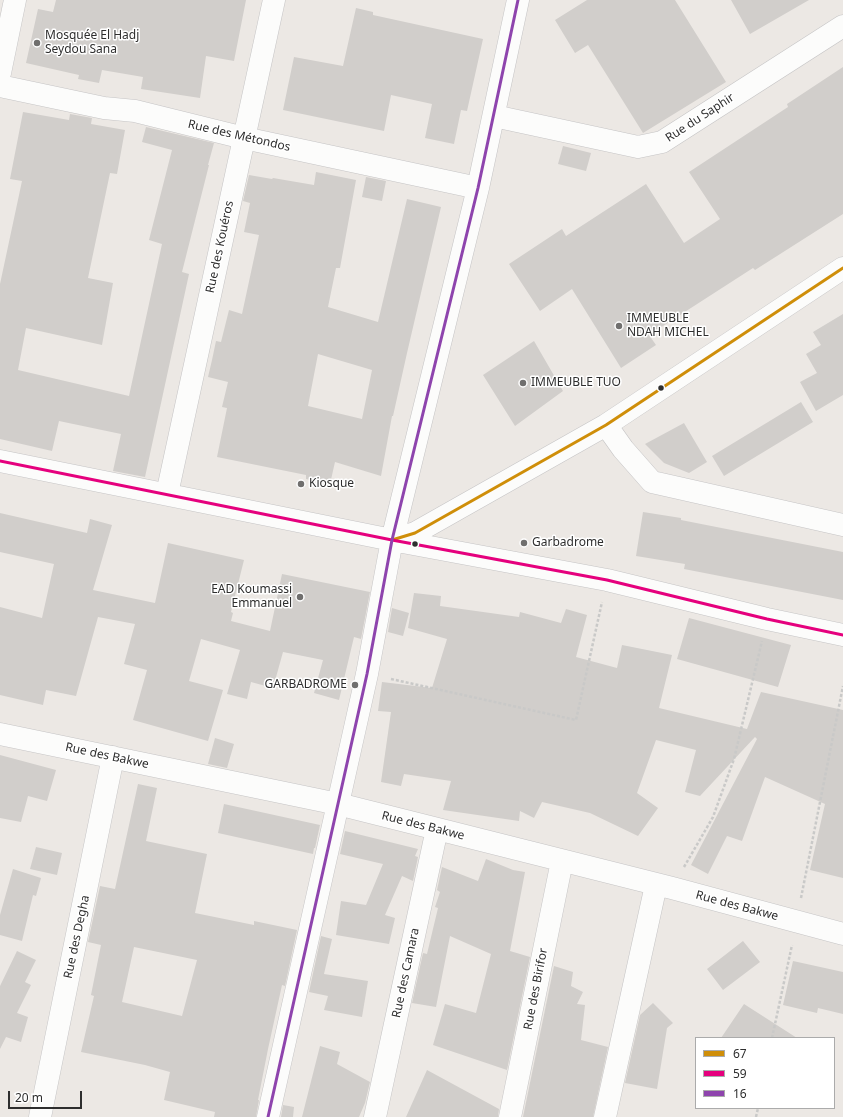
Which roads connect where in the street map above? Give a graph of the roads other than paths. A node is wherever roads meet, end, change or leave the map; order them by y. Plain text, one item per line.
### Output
1 (15, 0) edge
2 (274, 0) edge
3 (518, 0) edge
4 (843, 26) edge
5 (0, 73) edge
6 (0, 86) edge
7 (494, 116) junction
8 (244, 138) junction
9 (478, 188) junction
10 (843, 268) edge
11 (606, 425) junction
12 (0, 461) edge
13 (167, 494) junction
14 (843, 525) edge
15 (392, 540) junction
16 (843, 635) edge
17 (0, 734) edge
18 (113, 757) junction
19 (338, 804) junction
20 (437, 830) junction
21 (562, 861) junction
22 (664, 886) junction
23 (843, 934) edge
24 (40, 1117) edge
25 (268, 1117) edge
26 (375, 1117) edge
27 (510, 1117) edge
28 (605, 1117) edge

1 - 5 street
2 - 8 street, Rue des Kouéros
3 - 7 street
4 - 7 street, Rue du Saphir
6 - 8 street, Rue des Métondos
7 - 9 street
8 - 9 street, Rue des Métondos
8 - 13 street, Rue des Kouéros
9 - 15 street
10 - 11 street
11 - 14 street
11 - 15 street
12 - 13 street
13 - 15 street
15 - 16 street
15 - 19 street
17 - 18 street, Rue des Bakwe
18 - 19 street, Rue des Bakwe
18 - 24 street, Rue des Degha
19 - 20 street, Rue des Bakwe
19 - 25 street
20 - 21 street, Rue des Bakwe
20 - 26 street, Rue des Camara
21 - 22 street, Rue des Bakwe
21 - 27 street, Rue des Birifor
22 - 23 street, Rue des Bakwe
22 - 28 street

